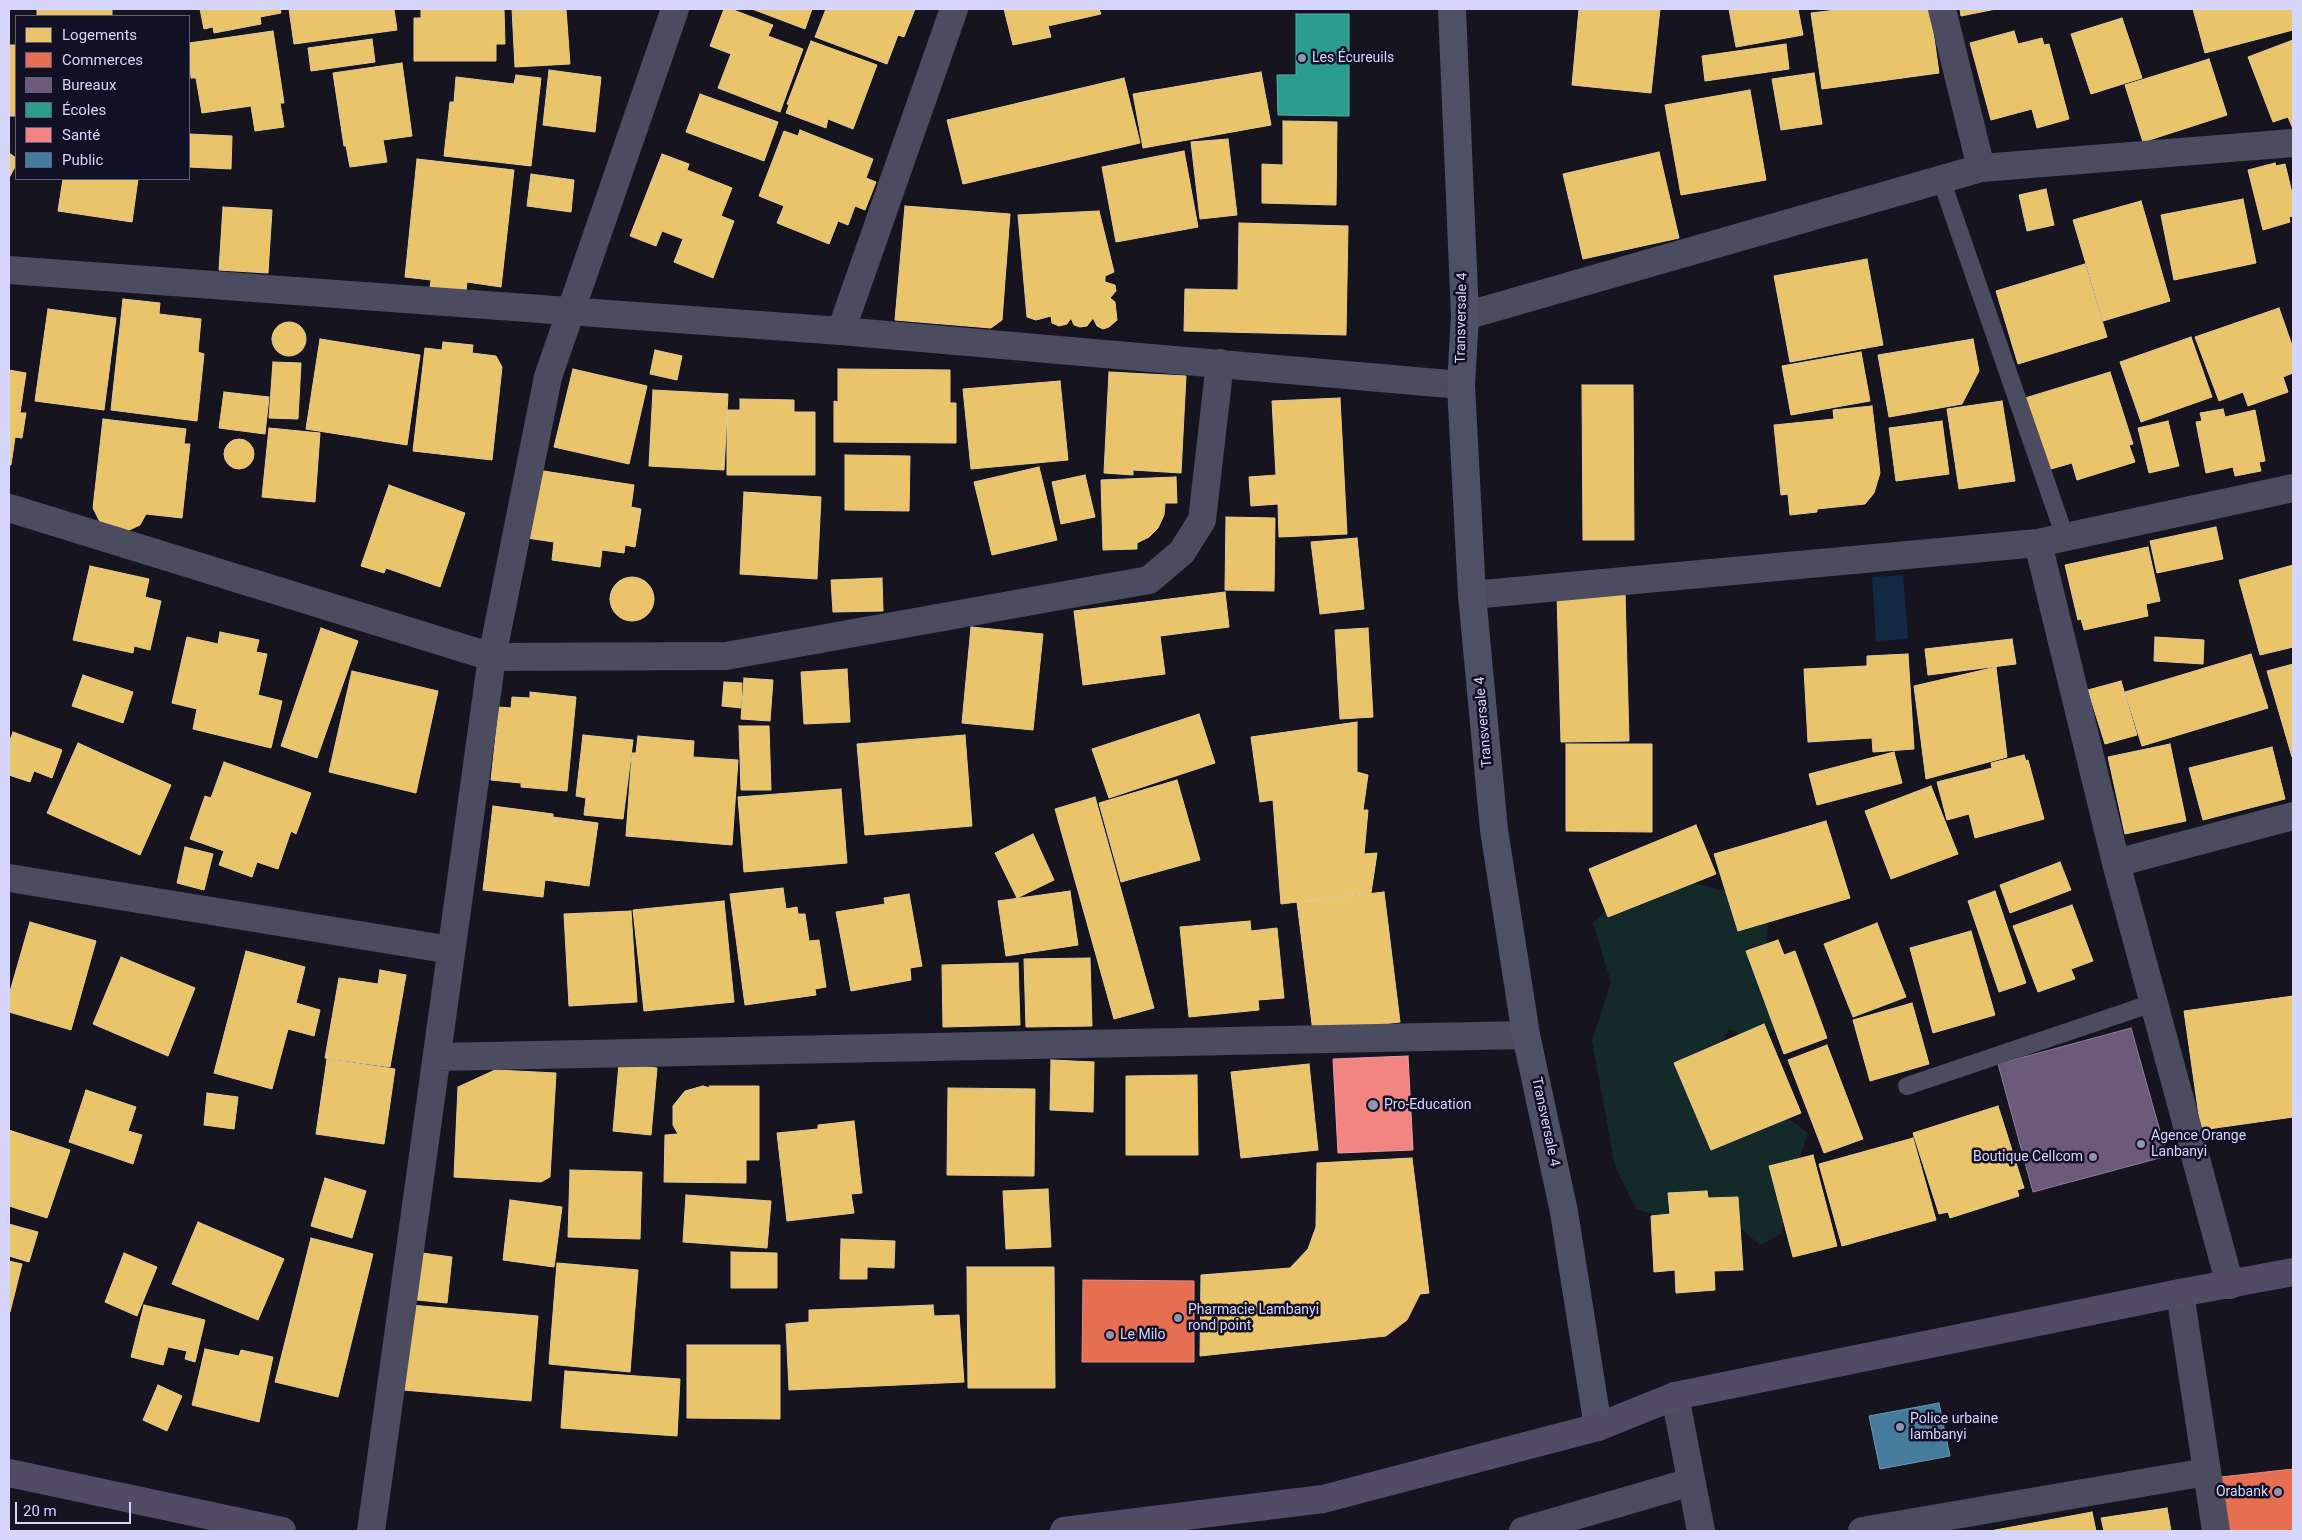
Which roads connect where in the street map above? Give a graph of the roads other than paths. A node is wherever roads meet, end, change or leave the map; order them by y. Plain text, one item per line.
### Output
1 (675, 9) edge
2 (954, 9) edge
3 (1452, 9) edge
4 (1942, 9) edge
5 (2293, 143) edge
6 (1981, 168) junction
7 (1941, 178) junction
8 (9, 270) edge
9 (571, 311) junction
10 (1465, 316) junction
11 (841, 331) junction
12 (1220, 363) junction
13 (1461, 385) junction
14 (2293, 488) edge
15 (9, 508) edge
16 (2065, 538) junction
17 (2038, 543) junction
18 (1472, 595) junction
19 (492, 657) junction
20 (2293, 816) edge
21 (2116, 863) junction
22 (9, 878) edge
23 (451, 950) junction
24 (2153, 1002) junction
25 (1526, 1035) junction
26 (436, 1057) junction
27 (1907, 1086) dead end
28 (2293, 1272) edge
29 (2230, 1285) junction
30 (2180, 1293) junction
31 (1675, 1396) junction
32 (1598, 1427) junction
33 (2206, 1472) junction
34 (9, 1473) edge
35 (1691, 1482) junction
36 (282, 1531) edge
37 (371, 1531) edge
38 (1064, 1531) edge
39 (1523, 1531) edge
40 (1701, 1531) edge
41 (1862, 1531) edge
42 (2216, 1531) edge

1 - 9 street
2 - 11 street
3 - 10 main road, Transversale 4
4 - 6 street
5 - 6 street
6 - 7 street
7 - 10 street
7 - 16 lane
8 - 9 street
9 - 11 street
9 - 19 street
10 - 13 main road, Transversale 4
11 - 12 street
12 - 13 street
12 - 19 street
13 - 18 main road, Transversale 4
14 - 16 street
15 - 19 street
16 - 17 street
17 - 18 street
17 - 21 street
18 - 25 main road, Transversale 4
19 - 23 street
20 - 21 street
21 - 24 street
22 - 23 street
23 - 26 street
24 - 27 lane
24 - 29 street
25 - 26 street
25 - 32 main road, Transversale 4
26 - 37 street
28 - 29 main road
29 - 30 main road
30 - 31 main road
30 - 33 street
31 - 32 main road
31 - 35 street
32 - 38 main road
33 - 41 street
33 - 42 street
34 - 36 main road
35 - 39 street
35 - 40 street

